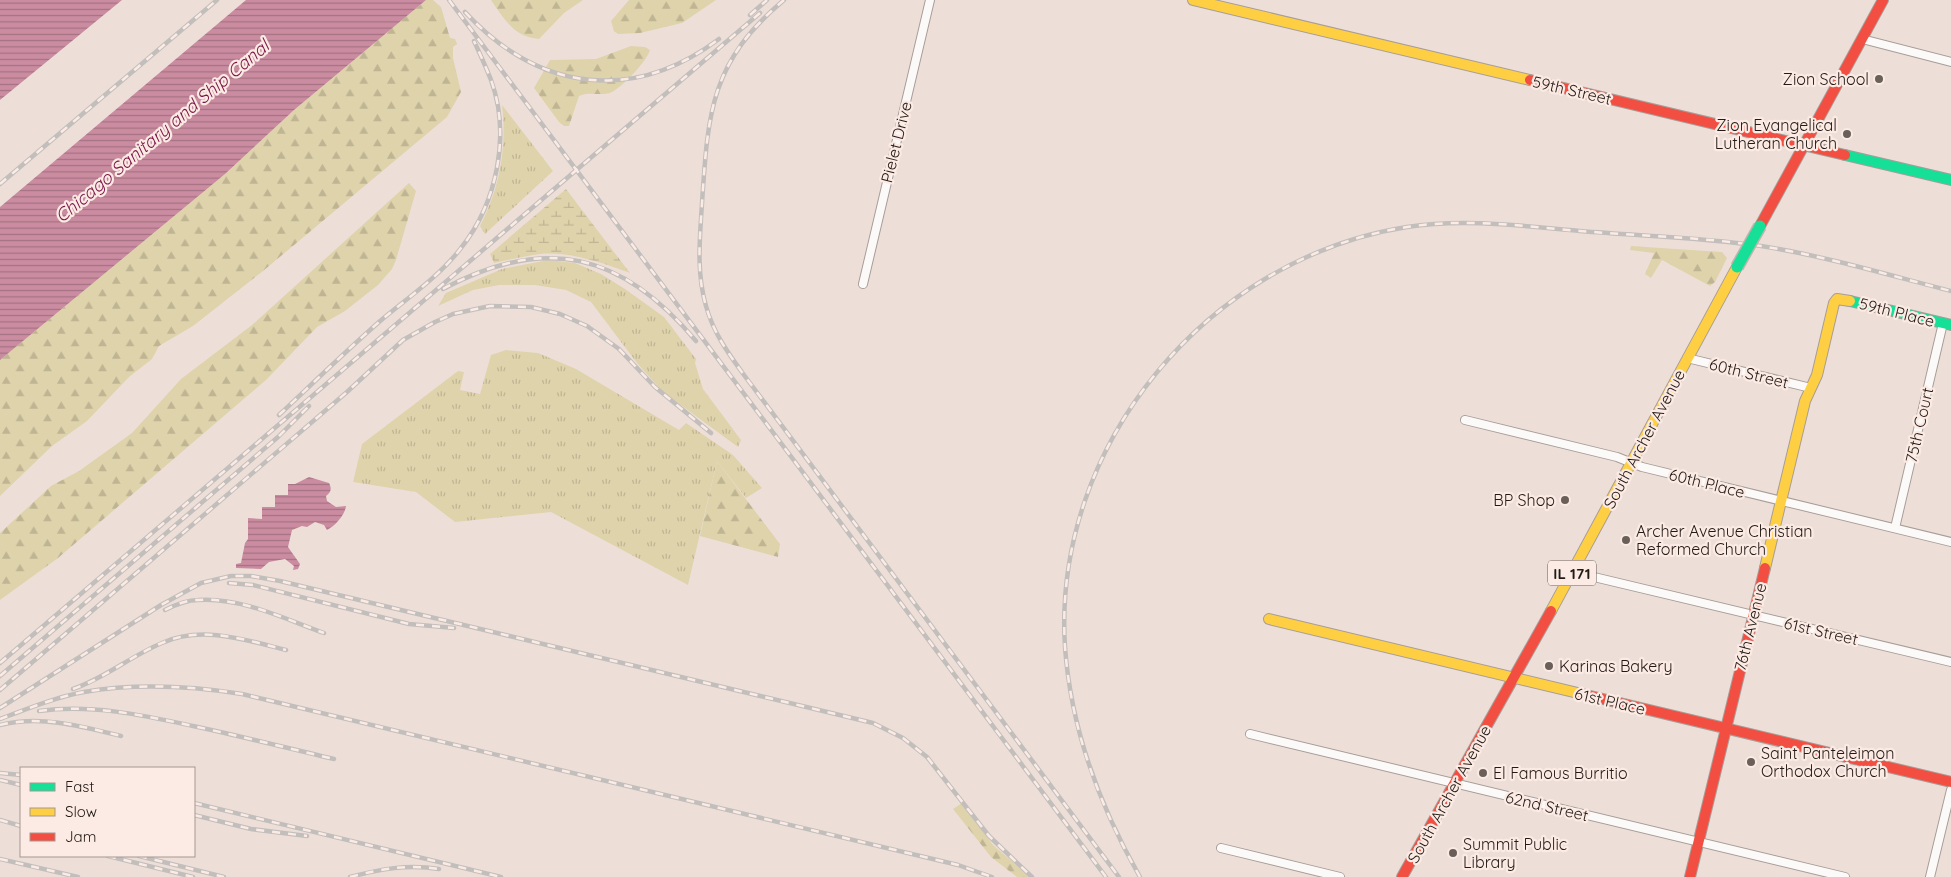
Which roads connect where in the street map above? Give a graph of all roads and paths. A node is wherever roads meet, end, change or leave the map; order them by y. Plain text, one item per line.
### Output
1 (930, 0) edge
2 (1194, 0) edge
3 (1883, 0) edge
4 (1862, 39) junction
5 (1951, 62) edge
6 (1804, 145) junction
7 (1951, 180) edge
8 (863, 284) dead end
9 (1843, 299) joint
10 (1947, 324) edge
11 (1687, 358) junction
12 (1811, 388) junction
13 (1465, 420) dead end
14 (1630, 462) junction
15 (1781, 501) junction
16 (1895, 528) junction
17 (1951, 542) edge
18 (1574, 572) junction
19 (1754, 615) junction
20 (1270, 619) dead end
21 (1951, 662) edge
22 (1513, 678) junction
23 (1726, 729) junction
24 (1250, 734) dead end
25 (1951, 782) edge
26 (1456, 784) junction
27 (1951, 790) edge
28 (1698, 842) junction
29 (1221, 848) dead end
30 (1340, 877) edge
31 (1402, 877) edge
32 (1690, 877) edge
33 (1845, 877) edge
34 (1930, 877) edge

1 - 8 street, Pielet Drive
2 - 6 street, 59th Street
3 - 4 street, South Archer Avenue / IL 171
4 - 5 street
4 - 6 street, South Archer Avenue / IL 171
6 - 7 street, 59th Street
6 - 11 street, South Archer Avenue / IL 171, bridge
9 - 10 street, 59th Place
9 - 12 street, 76th Avenue
10 - 16 street, 75th Court
11 - 12 street, 60th Street
11 - 14 street, South Archer Avenue / IL 171
12 - 15 street, 76th Avenue
13 - 14 street, 60th Place
14 - 15 street, 60th Place
14 - 18 street, South Archer Avenue / IL 171
15 - 16 street, 60th Place
15 - 19 street, 76th Avenue
16 - 17 street, 60th Place
18 - 19 street, 61st Street
18 - 22 street, South Archer Avenue / IL 171
19 - 21 street, 61st Street
19 - 23 street, 76th Avenue
20 - 22 street, 61st Place
22 - 23 street, 61st Place
22 - 26 street, South Archer Avenue / IL 171
23 - 25 street, 61st Place
23 - 28 street, 76th Avenue
24 - 26 street, 62nd Street
26 - 28 street, 62nd Street
26 - 31 street, South Archer Avenue / IL 171
27 - 34 street
28 - 32 street, 76th Avenue
28 - 33 street, 62nd Street
29 - 30 street

